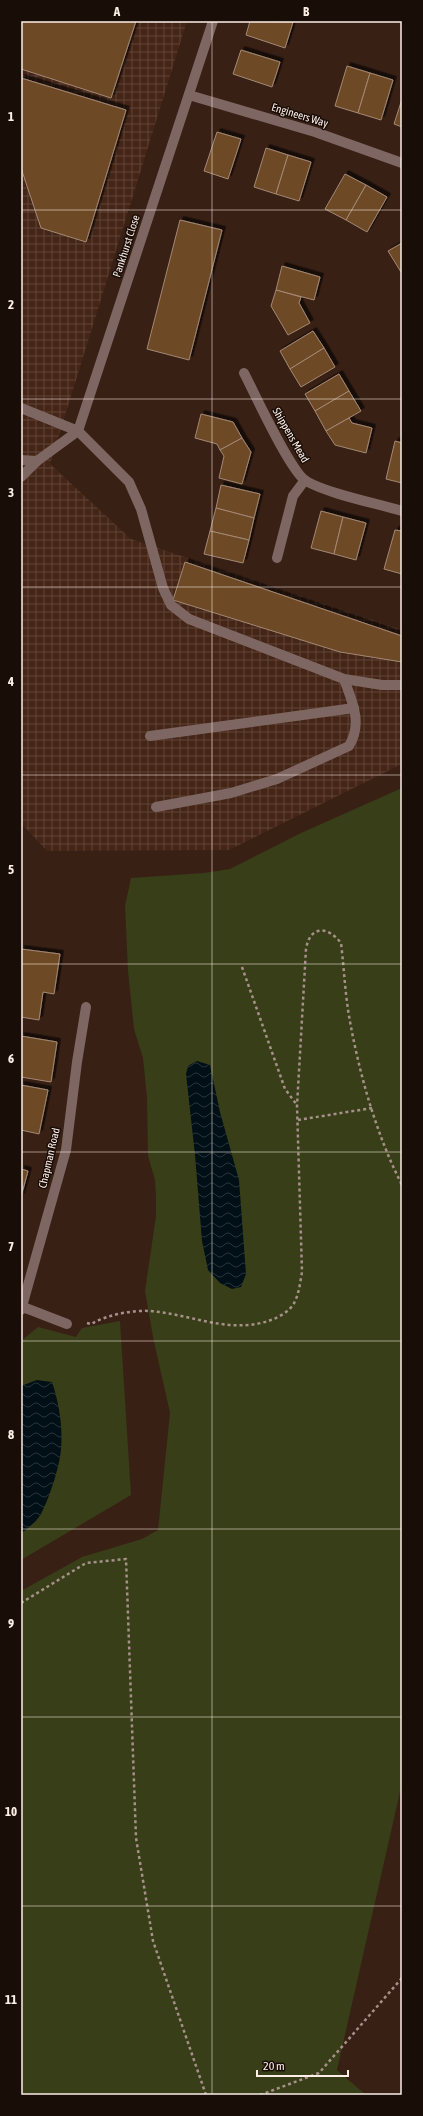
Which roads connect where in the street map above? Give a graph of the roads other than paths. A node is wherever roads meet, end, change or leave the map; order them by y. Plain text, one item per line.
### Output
1 (213, 21) edge
2 (189, 95) junction
3 (402, 163) edge
4 (244, 373) dead end
5 (21, 408) edge
6 (78, 431) junction
7 (21, 460) edge
8 (37, 461) junction
9 (21, 477) edge
10 (305, 480) junction
11 (402, 511) edge
12 (277, 558) dead end
13 (344, 679) junction
14 (402, 685) edge
15 (354, 708) junction
16 (150, 736) dead end
17 (156, 807) dead end
18 (86, 1007) dead end
19 (22, 1309) edge
20 (67, 1324) dead end

1 - 2 street, Pankhurst Close
2 - 3 street, Engineers Way
2 - 6 street, Pankhurst Close
4 - 10 street, Shippens Mead
5 - 6 street
6 - 8 street
6 - 13 street
7 - 8 street
8 - 9 street
10 - 11 street, Shippens Mead
10 - 12 street
13 - 14 street
13 - 15 street
15 - 16 street
15 - 17 street
18 - 19 street, Chapman Road
19 - 20 street

